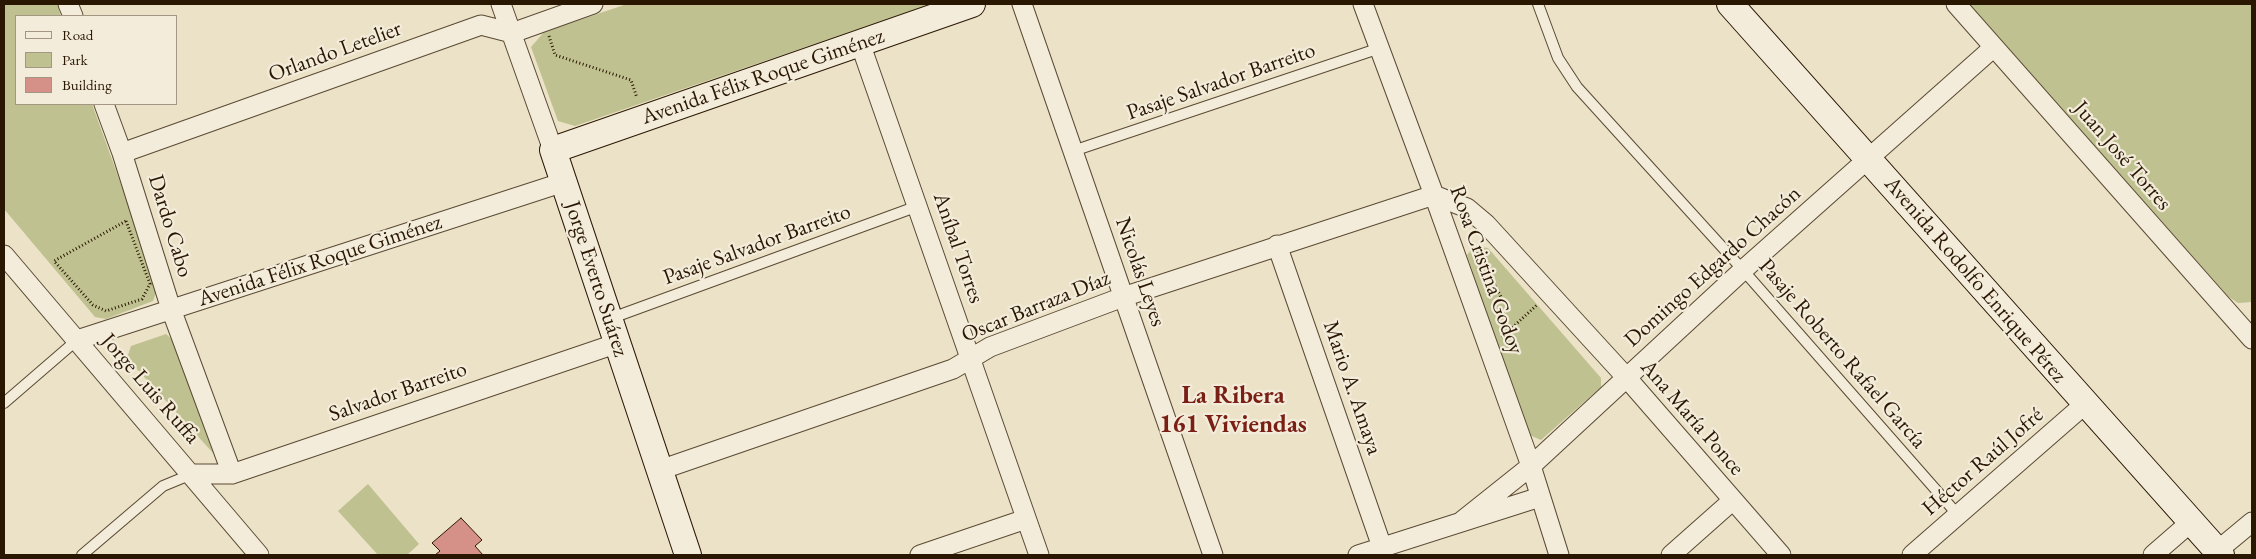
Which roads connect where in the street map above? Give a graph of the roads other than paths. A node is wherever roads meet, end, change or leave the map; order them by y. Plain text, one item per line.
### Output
1 (502, 4) edge
2 (593, 4) edge
3 (972, 4) edge
4 (1022, 4) edge
5 (1362, 4) edge
6 (1538, 4) edge
7 (1730, 4) edge
8 (1956, 4) edge
9 (512, 33) junction
10 (860, 43) junction
11 (1994, 46) junction
12 (1380, 48) junction
13 (104, 105) edge
14 (554, 150) junction
15 (1073, 151) junction
16 (122, 154) junction
17 (1868, 158) junction
18 (564, 182) junction
19 (1434, 195) junction
20 (918, 206) junction
21 (1277, 245) junction
22 (4, 255) edge
23 (1743, 270) junction
24 (1123, 297) junction
25 (171, 309) junction
26 (2230, 317) junction
27 (2252, 317) edge
28 (614, 331) junction
29 (2252, 339) edge
30 (77, 340) junction
31 (971, 357) junction
32 (1626, 377) junction
33 (4, 403) edge
34 (2085, 404) junction
35 (1531, 466) junction
36 (660, 470) junction
37 (192, 474) junction
38 (232, 474) junction
39 (1540, 497) junction
40 (1732, 501) junction
41 (1958, 515) junction
42 (1026, 519) junction
43 (1462, 521) junction
44 (2191, 522) junction
45 (2252, 522) edge
46 (1382, 547) junction
47 (2219, 553) edge
48 (82, 555) edge
49 (259, 555) edge
50 (688, 555) edge
51 (920, 555) edge
52 (1039, 555) edge
53 (1213, 555) edge
54 (1358, 555) edge
55 (1559, 555) edge
56 (1671, 555) edge
57 (1781, 555) edge
58 (1912, 555) edge
59 (2153, 555) edge

1 - 9 street, Jorge Everto Suárez
2 - 9 street
3 - 10 street, Avenida Félix Roque Giménez
4 - 15 street, Nicolás Leyes
5 - 12 street, Rosa Cristina Godoy
6 - 23 lane, Pasaje Roberto Rafael García
7 - 17 street, Avenida Rodolfo Enrique Pérez
8 - 11 street, Juan José Torres
9 - 14 street, Jorge Everto Suárez
9 - 16 street, Orlando Letelier
10 - 14 street, Avenida Félix Roque Giménez
10 - 20 street, Aníbal Torres
11 - 17 street, Domingo Edgardo Chacón
11 - 26 street, Juan José Torres
12 - 15 lane, Pasaje Salvador Barreito
12 - 19 street, Rosa Cristina Godoy
13 - 16 street, Dardo Cabo
14 - 18 street, Jorge Everto Suárez
15 - 24 street, Nicolás Leyes
16 - 25 street, Dardo Cabo
17 - 23 street, Domingo Edgardo Chacón
17 - 34 street, Avenida Rodolfo Enrique Pérez
18 - 25 street, Avenida Félix Roque Giménez
18 - 28 street, Jorge Everto Suárez
19 - 21 street, Oscar Barraza Díaz
19 - 32 street, Ana María Ponce
19 - 35 street, Rosa Cristina Godoy
20 - 28 lane, Pasaje Salvador Barreito
20 - 31 street, Aníbal Torres
21 - 24 street, Oscar Barraza Díaz
21 - 46 street, Mario A. Amaya
22 - 30 street, Jorge Luis Ruffa
23 - 32 street, Domingo Edgardo Chacón
23 - 41 lane, Pasaje Roberto Rafael García
24 - 31 street, Oscar Barraza Díaz
24 - 53 street, Nicolás Leyes
25 - 30 street, Avenida Félix Roque Giménez
25 - 38 street, Dardo Cabo
26 - 27 street
26 - 29 street, Juan José Torres
28 - 36 street, Jorge Everto Suárez
28 - 38 street, Salvador Barreito
30 - 33 lane
30 - 37 street, Jorge Luis Ruffa
31 - 36 street, Oscar Barraza Díaz
31 - 42 street, Aníbal Torres
32 - 35 street, Domingo Edgardo Chacón
32 - 40 street, Ana María Ponce
34 - 41 street, Héctor Raúl Jofré
34 - 44 street, Avenida Rodolfo Enrique Pérez
35 - 39 street, Rosa Cristina Godoy
35 - 43 street, Domingo Edgardo Chacón
36 - 50 street, Jorge Everto Suárez
37 - 38 street, Salvador Barreito
37 - 48 lane
37 - 49 street, Jorge Luis Ruffa
39 - 43 street, Domingo Edgardo Chacón
39 - 55 street, Rosa Cristina Godoy
40 - 56 street
40 - 57 street, Ana María Ponce
41 - 58 street, Héctor Raúl Jofré
42 - 51 street
42 - 52 street, Aníbal Torres
43 - 46 street, Domingo Edgardo Chacón
44 - 47 street, Avenida Rodolfo Enrique Pérez
44 - 59 street
45 - 47 street
46 - 54 street, Domingo Edgardo Chacón

